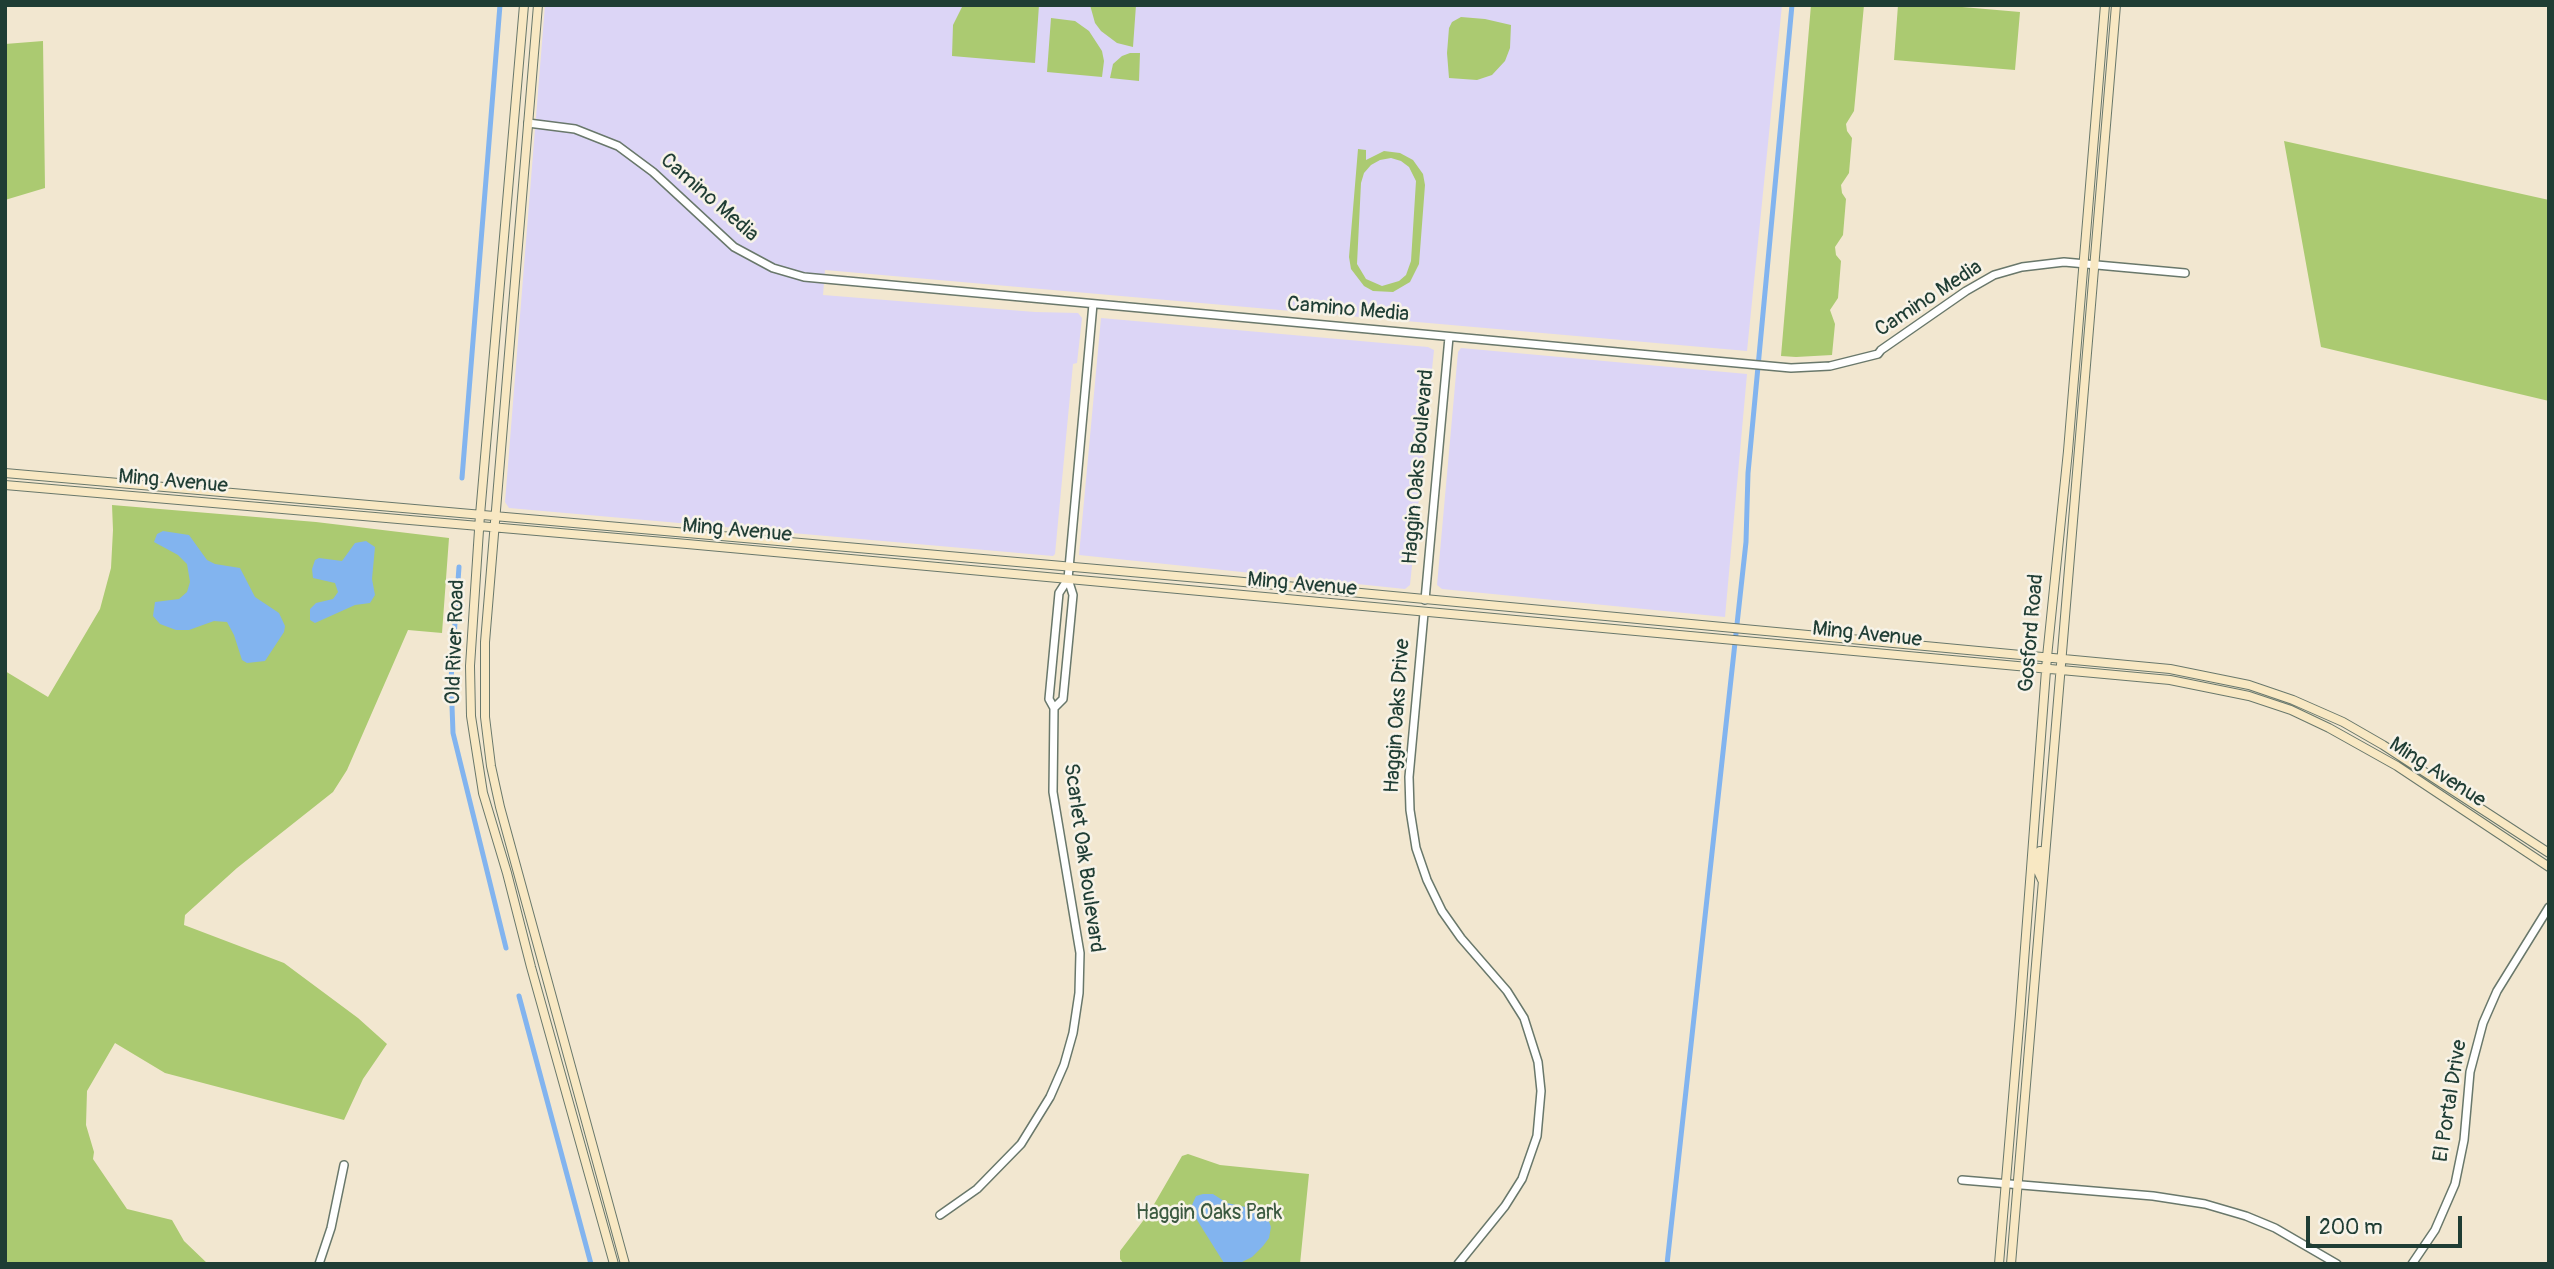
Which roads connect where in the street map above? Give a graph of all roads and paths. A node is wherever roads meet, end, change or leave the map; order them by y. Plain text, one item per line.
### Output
1 (524, 5) edge
2 (538, 5) edge
3 (2105, 5) edge
4 (2116, 5) edge
5 (528, 123) junction
6 (2083, 263) junction
7 (2094, 264) junction
8 (2185, 273) dead end
9 (1093, 304) junction
10 (1449, 337) junction
11 (5, 472) edge
12 (5, 485) edge
13 (480, 515) junction
14 (495, 516) junction
15 (480, 527) junction
16 (495, 528) junction
17 (1069, 568) junction
18 (1068, 579) junction
19 (1425, 600) junction
20 (1424, 613) junction
21 (1645, 621) junction
22 (1598, 628) junction
23 (2047, 657) junction
24 (2062, 659) junction
25 (2046, 668) junction
26 (2061, 670) junction
27 (1054, 708) junction
28 (2035, 814) junction
29 (2549, 853) edge
30 (2549, 867) edge
31 (2043, 882) junction
32 (2549, 907) edge
33 (344, 1165) dead end
34 (1962, 1180) dead end
35 (2006, 1183) junction
36 (2017, 1184) junction
37 (940, 1215) dead end
38 (319, 1264) edge
39 (614, 1264) edge
40 (625, 1264) edge
41 (1458, 1264) edge
42 (1998, 1264) edge
43 (2011, 1264) edge
44 (2337, 1264) edge
45 (2412, 1264) edge

1 - 13 main road, Old River Road
2 - 5 main road, Old River Road
3 - 6 main road, Gosford Road
4 - 7 main road, Gosford Road
5 - 9 street, Camino Media
5 - 14 main road, Old River Road
6 - 7 street, Camino Media
6 - 10 street, Camino Media
6 - 23 main road, Gosford Road
7 - 8 street, Camino Media
7 - 24 main road, Gosford Road
9 - 10 street, Camino Media
9 - 17 street, Scarlet Oak Boulevard
10 - 19 street, Haggin Oaks Boulevard
11 - 13 main road, Ming Avenue
12 - 15 main road, Ming Avenue
13 - 14 main road, Ming Avenue
13 - 15 main road, Old River Road
14 - 16 main road, Old River Road
14 - 17 main road, Ming Avenue
15 - 16 main road, Ming Avenue
15 - 39 main road, Old River Road
16 - 18 main road, Ming Avenue
16 - 40 main road, Old River Road
17 - 18 street, Scarlet Oak Boulevard
17 - 19 main road, Ming Avenue
18 - 20 main road, Ming Avenue
18 - 27 street, Scarlet Oak Boulevard
18 - 27 street, Scarlet Oak Boulevard
19 - 21 main road, Ming Avenue
20 - 22 main road, Ming Avenue
20 - 41 street, Haggin Oaks Drive
21 - 22 main road
21 - 23 main road, Ming Avenue
22 - 25 main road, Ming Avenue
23 - 24 main road, Ming Avenue
23 - 25 main road, Gosford Road
24 - 26 main road, Gosford Road
24 - 29 main road, Ming Avenue
25 - 26 main road, Ming Avenue
25 - 28 main road, Gosford Road
26 - 30 main road, Ming Avenue
26 - 31 main road, Gosford Road
27 - 37 street, Scarlet Oak Boulevard
28 - 31 main road
28 - 35 main road, Gosford Road
31 - 36 main road, Gosford Road
32 - 45 street, El Portal Drive
33 - 38 street
34 - 35 street
35 - 36 street
35 - 42 main road, Gosford Road
36 - 43 main road, Gosford Road
36 - 44 street

